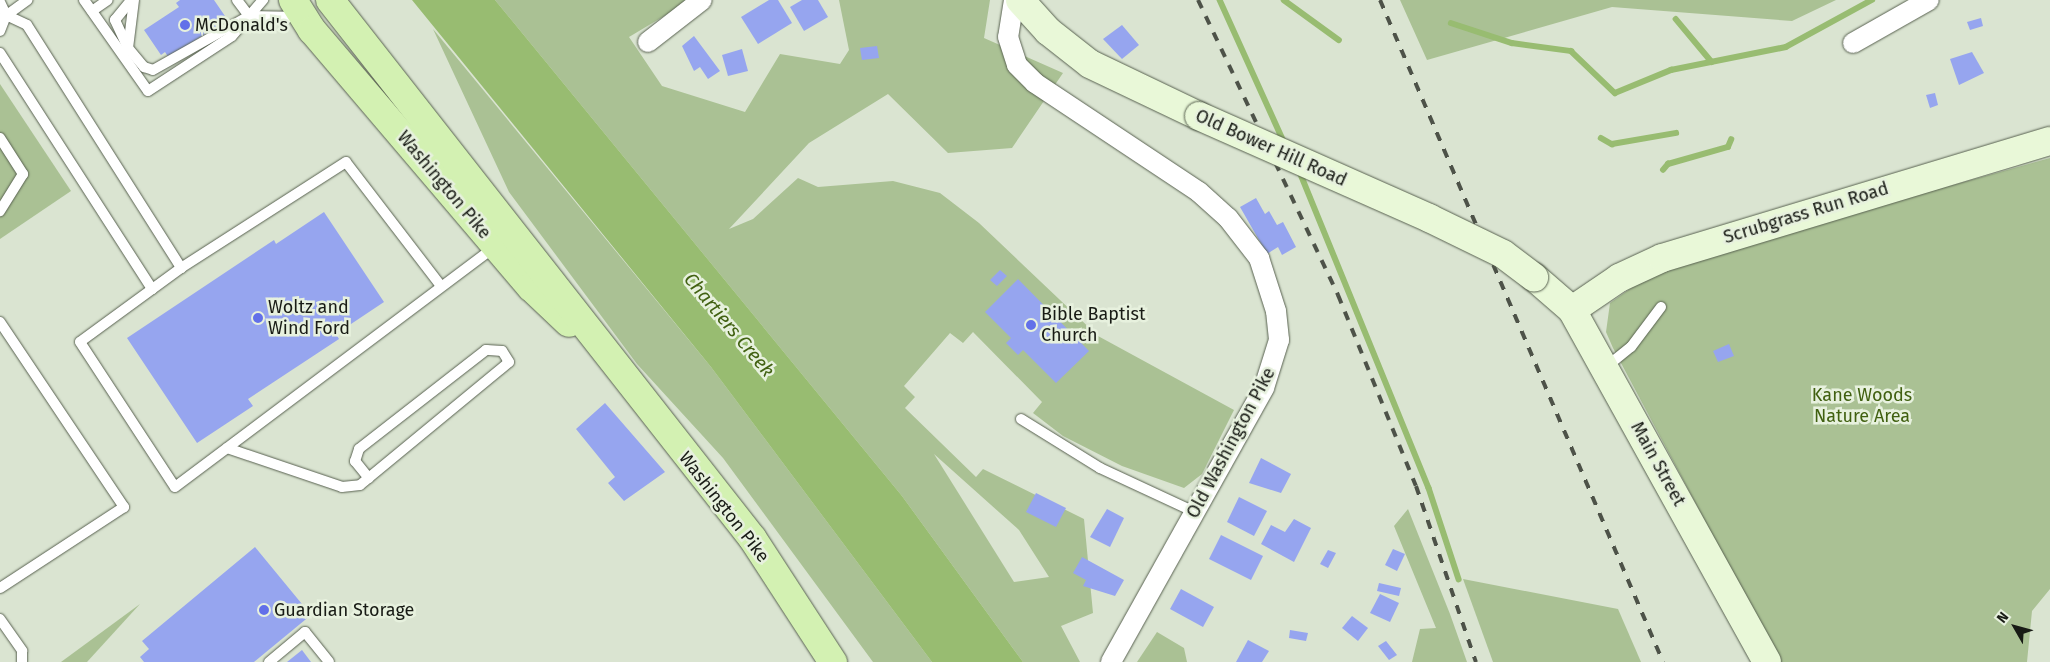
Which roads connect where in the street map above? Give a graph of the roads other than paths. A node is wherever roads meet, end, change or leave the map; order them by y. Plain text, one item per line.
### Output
1 (28, 0) edge
2 (84, 0) edge
3 (108, 0) edge
4 (133, 0) edge
5 (237, 0) edge
6 (262, 0) edge
7 (330, 0) edge
8 (702, 0) edge
9 (1014, 0) edge
10 (1020, 0) edge
11 (1929, 0) edge
12 (0, 2) edge
13 (299, 9) edge
14 (92, 11) junction
15 (249, 16) junction
16 (3, 18) edge
17 (0, 31) edge
18 (648, 42) dead end
19 (1853, 43) dead end
20 (128, 48) junction
21 (0, 53) edge
22 (0, 138) edge
23 (2050, 141) edge
24 (0, 211) edge
25 (496, 246) junction
26 (181, 268) junction
27 (1534, 277) joint
28 (442, 286) junction
29 (152, 289) junction
30 (1660, 307) dead end
31 (1572, 310) junction
32 (0, 322) edge
33 (607, 359) junction
34 (1605, 367) junction
35 (1021, 419) dead end
36 (227, 448) junction
37 (369, 478) junction
38 (1195, 512) junction
39 (0, 588) edge
40 (0, 619) edge
41 (22, 662) edge
42 (269, 662) edge
43 (328, 662) edge
44 (833, 662) edge
45 (1111, 662) edge
46 (1767, 662) edge

1 - 16 lane
2 - 14 lane
3 - 14 lane
4 - 20 lane
4 - 20 lane
5 - 15 lane
6 - 15 lane
7 - 33 main road, Washington Pike
8 - 18 street
9 - 38 street, Old Washington Pike
10 - 27 street, Old Bower Hill Road, bridge
11 - 19 street
12 - 16 lane
13 - 15 lane
13 - 25 main road, Washington Pike
14 - 15 lane
15 - 20 lane
16 - 17 lane
16 - 26 lane
21 - 29 lane
22 - 24 lane
23 - 31 street, Scrubgrass Run Road
25 - 28 lane
25 - 33 main road, Washington Pike
26 - 28 lane
26 - 29 lane
27 - 31 street, Main Street
28 - 36 lane
29 - 36 lane
30 - 34 lane
31 - 34 street, Main Street
32 - 39 lane
33 - 44 main road, Washington Pike
34 - 46 street, Main Street
35 - 38 lane
36 - 37 lane
37 - 37 lane
38 - 45 street, Old Washington Pike
40 - 41 lane
42 - 43 lane

